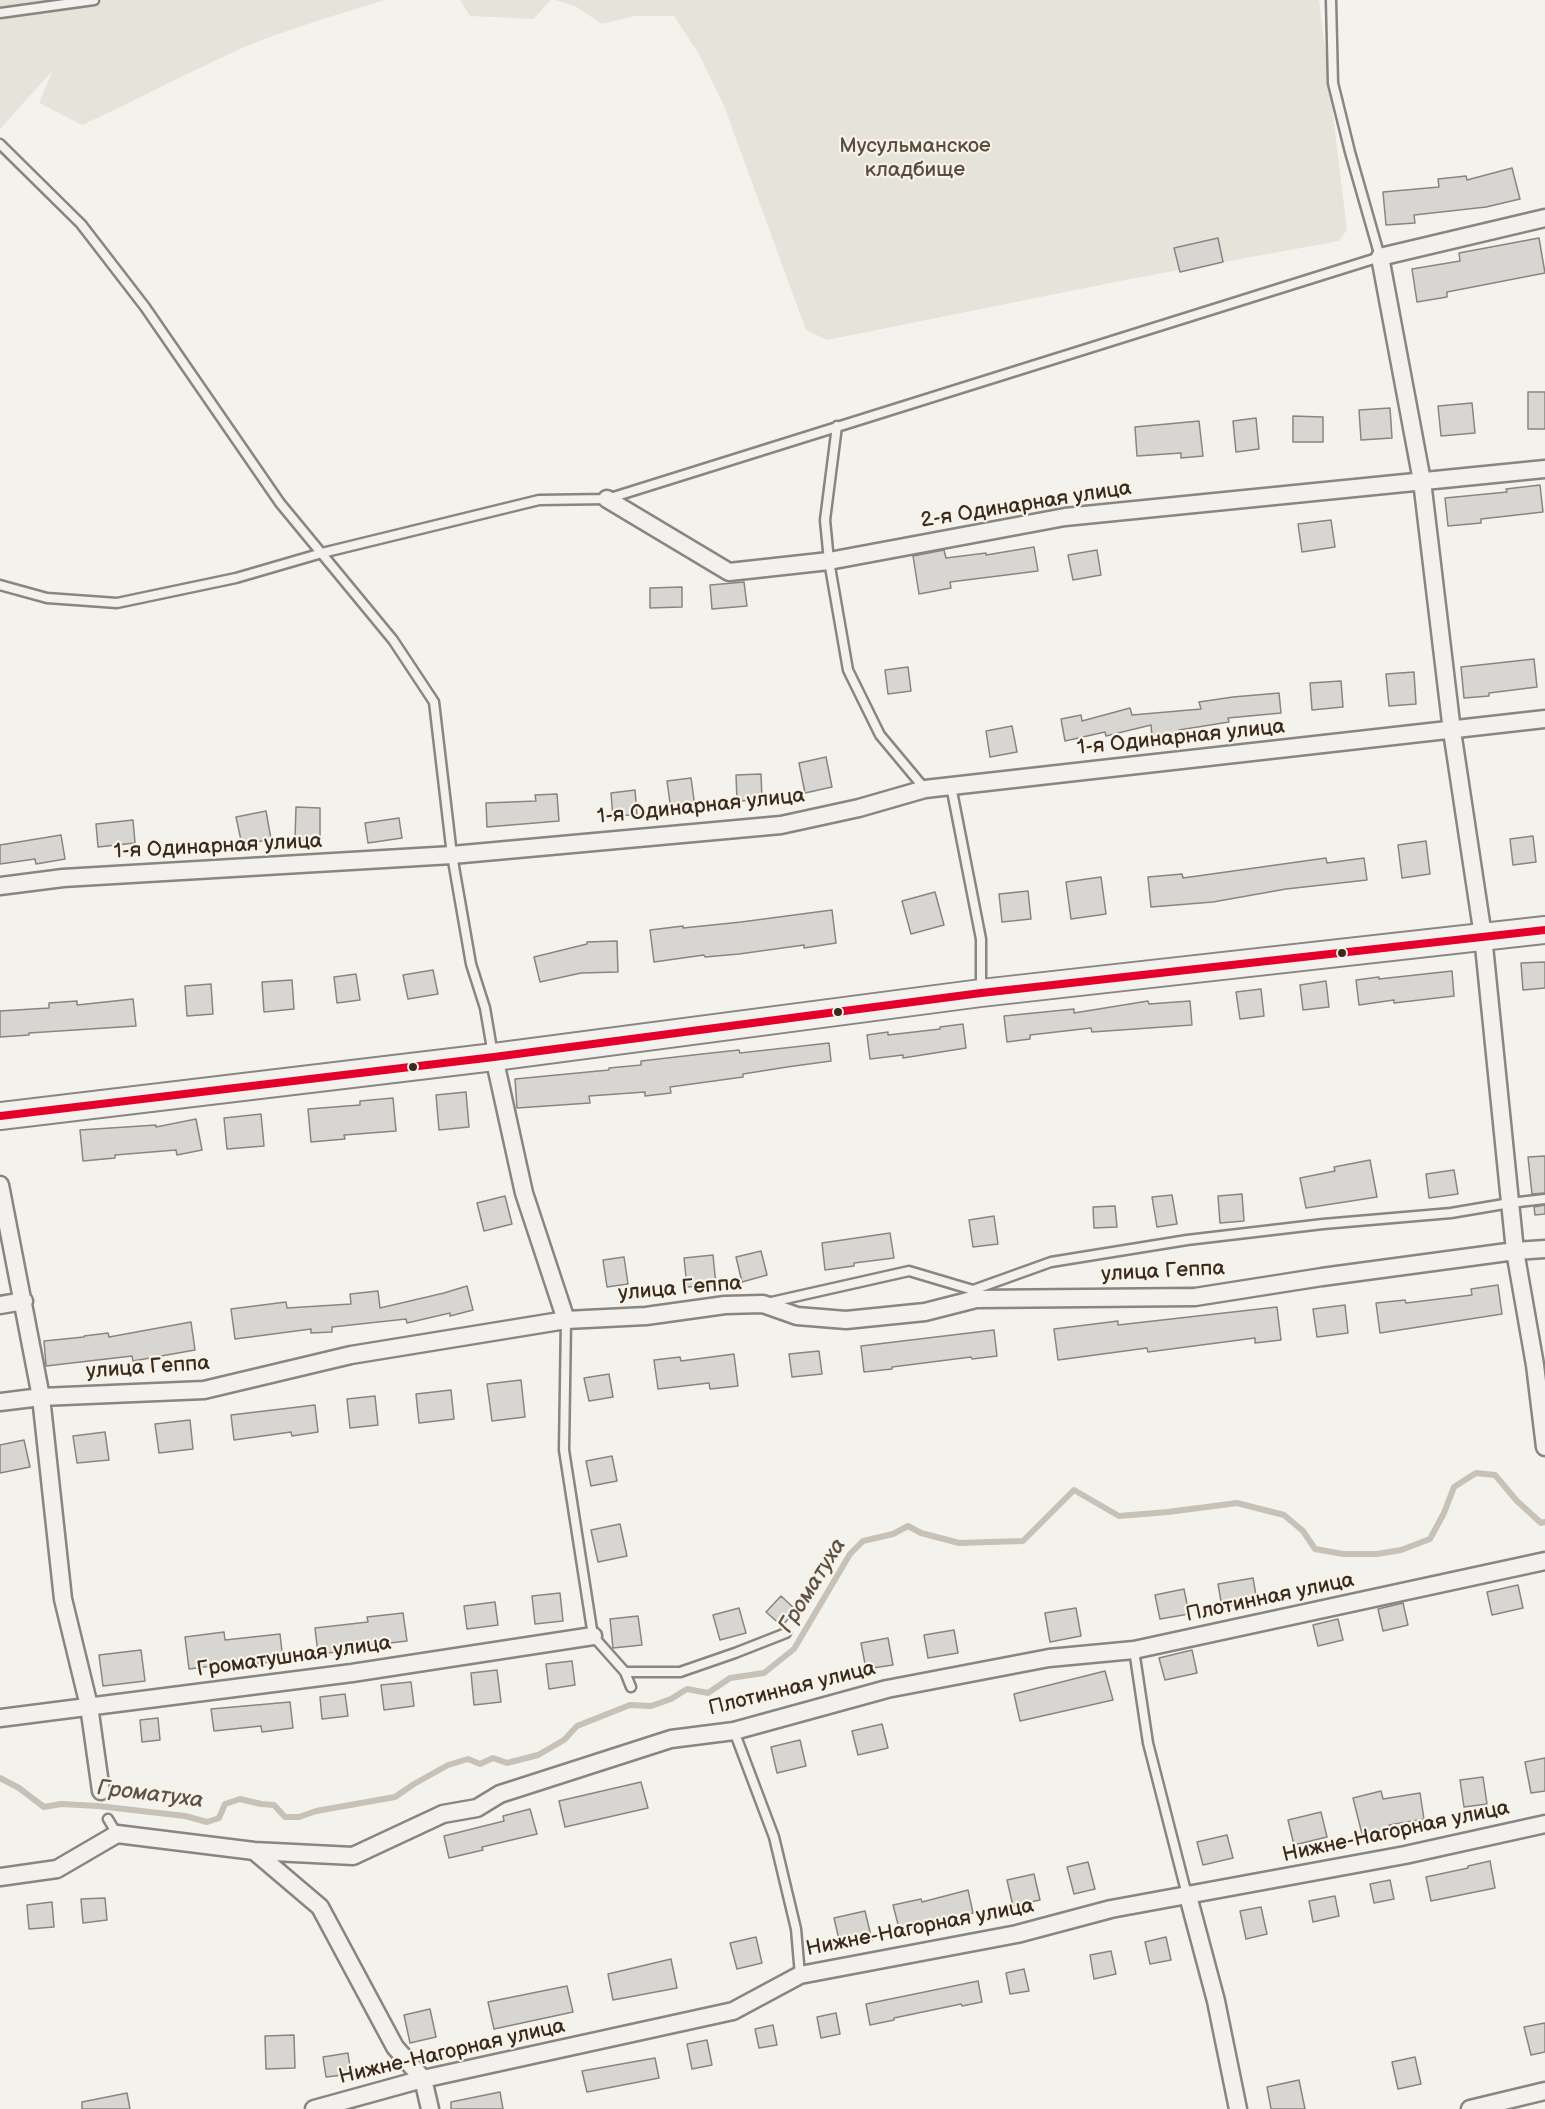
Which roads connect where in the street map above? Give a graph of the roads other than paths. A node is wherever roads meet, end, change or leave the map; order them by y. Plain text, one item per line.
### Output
1 (94, 0) edge
2 (1331, 0) edge
3 (0, 13) edge
4 (0, 144) edge
5 (1545, 218) edge
6 (1380, 257) junction
7 (837, 426) junction
8 (1545, 469) edge
9 (1422, 481) junction
10 (607, 499) junction
11 (322, 553) junction
12 (829, 561) junction
13 (0, 585) edge
14 (1545, 719) edge
15 (1452, 731) junction
16 (951, 786) junction
17 (925, 789) junction
18 (452, 855) junction
19 (0, 886) edge
20 (1545, 930) edge
21 (1483, 936) junction
22 (981, 993) junction
23 (494, 1057) junction
24 (0, 1116) edge
25 (0, 1185) edge
26 (1545, 1199) edge
27 (1510, 1203) junction
28 (1545, 1249) edge
29 (1515, 1251) junction
30 (974, 1295) junction
31 (24, 1301) junction
32 (763, 1304) junction
33 (0, 1305) edge
34 (566, 1320) junction
35 (41, 1397) junction
36 (0, 1402) edge
37 (1545, 1447) edge
38 (1545, 1562) edge
39 (786, 1634) dead end
40 (593, 1636) junction
41 (1134, 1650) junction
42 (625, 1672) junction
43 (631, 1687) dead end
44 (89, 1706) junction
45 (0, 1718) edge
46 (734, 1731) junction
47 (101, 1791) dead end
48 (108, 1818) dead end
49 (1545, 1824) edge
50 (117, 1834) junction
51 (254, 1851) junction
52 (0, 1877) edge
53 (1188, 1896) junction
54 (800, 1975) junction
55 (423, 2079) junction
56 (1545, 2091) edge
57 (314, 2109) edge
58 (430, 2109) edge
59 (1238, 2109) edge
60 (1470, 2109) edge

1 - 3 lane
2 - 6 lane
4 - 11 lane
5 - 6 street
6 - 7 lane
6 - 9 street
7 - 10 lane
7 - 12 lane
8 - 9 street, 2-я Одинарная улица
9 - 12 street, 2-я Одинарная улица
9 - 15 street
10 - 11 lane
10 - 12 street, 2-я Одинарная улица
11 - 13 lane
11 - 18 lane
12 - 17 lane
14 - 15 street, 1-я Одинарная улица
15 - 16 street, 1-я Одинарная улица
15 - 21 street
16 - 17 street, 1-я Одинарная улица
16 - 22 lane
17 - 18 street, 1-я Одинарная улица
18 - 19 street, 1-я Одинарная улица
18 - 23 lane
20 - 21 main road
21 - 22 main road
21 - 27 street
22 - 23 main road
23 - 24 main road
23 - 34 street
25 - 31 street
26 - 27 lane
27 - 29 street
27 - 30 lane
28 - 29 street, улица Геппа
29 - 30 street, улица Геппа
29 - 37 street
30 - 32 street, улица Геппа
30 - 32 lane
31 - 33 street
31 - 35 street
32 - 34 street, улица Геппа
34 - 35 street, улица Геппа
34 - 40 lane
35 - 36 street, улица Геппа
35 - 44 street
38 - 41 street, Плотинная улица
39 - 42 lane
40 - 42 lane
40 - 44 street, Громатушная улица
41 - 46 street, Плотинная улица
41 - 53 lane
42 - 43 lane
44 - 45 street, Громатушная улица
44 - 47 street
46 - 51 street, Плотинная улица
46 - 54 lane
48 - 50 lane
49 - 53 street, Нижне-Нагорная улица
50 - 51 street, Плотинная улица
50 - 52 street
51 - 55 street
53 - 54 street, Нижне-Нагорная улица
53 - 59 street
54 - 55 street, Нижне-Нагорная улица
55 - 57 street, Нижне-Нагорная улица
55 - 58 street
56 - 60 street

